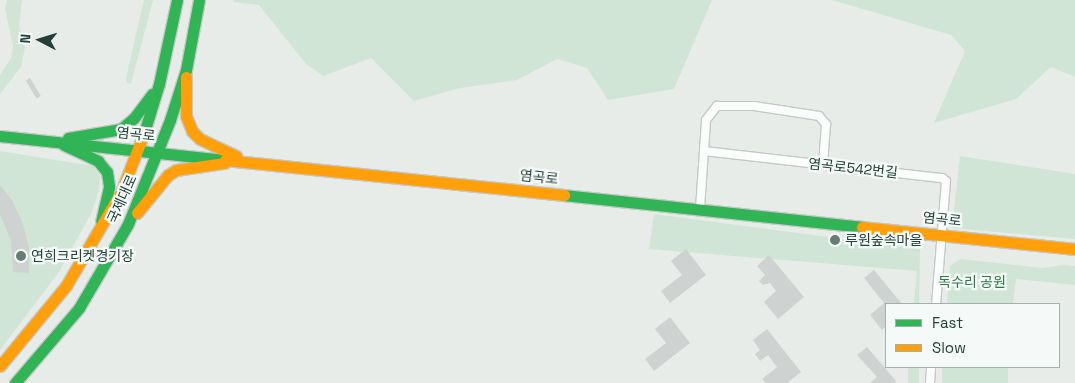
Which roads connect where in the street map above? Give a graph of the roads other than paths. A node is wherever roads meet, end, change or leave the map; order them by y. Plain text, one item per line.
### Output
1 (178, 0) edge
2 (199, 0) edge
3 (186, 70) junction
4 (159, 84) junction
5 (0, 136) edge
6 (53, 141) junction
7 (139, 149) junction
8 (159, 151) junction
9 (704, 151) junction
10 (244, 160) junction
11 (823, 165) junction
12 (700, 209) junction
13 (128, 224) junction
14 (99, 231) junction
15 (942, 234) junction
16 (1075, 249) edge
17 (936, 303) edge
18 (0, 366) edge
19 (931, 368) edge
20 (15, 383) edge
21 (930, 383) edge

1 - 4 main road, 국제대로
2 - 3 main road, 국제대로
3 - 8 main road, 국제대로
3 - 10 main road
4 - 6 main road
4 - 7 main road, 국제대로
5 - 6 main road, 염곡로
6 - 7 main road, 염곡로
6 - 14 main road
7 - 8 main road, 염곡로
7 - 14 main road, 국제대로
8 - 10 main road, 염곡로
8 - 13 main road, 국제대로
9 - 11 street, 염곡로542번길
9 - 11 street
9 - 12 street
10 - 12 main road, 염곡로
10 - 13 main road
11 - 15 street, 염곡로542번길
12 - 15 main road, 염곡로
13 - 20 main road, 국제대로
14 - 18 main road, 국제대로
15 - 16 main road, 염곡로
15 - 17 street
19 - 21 street

